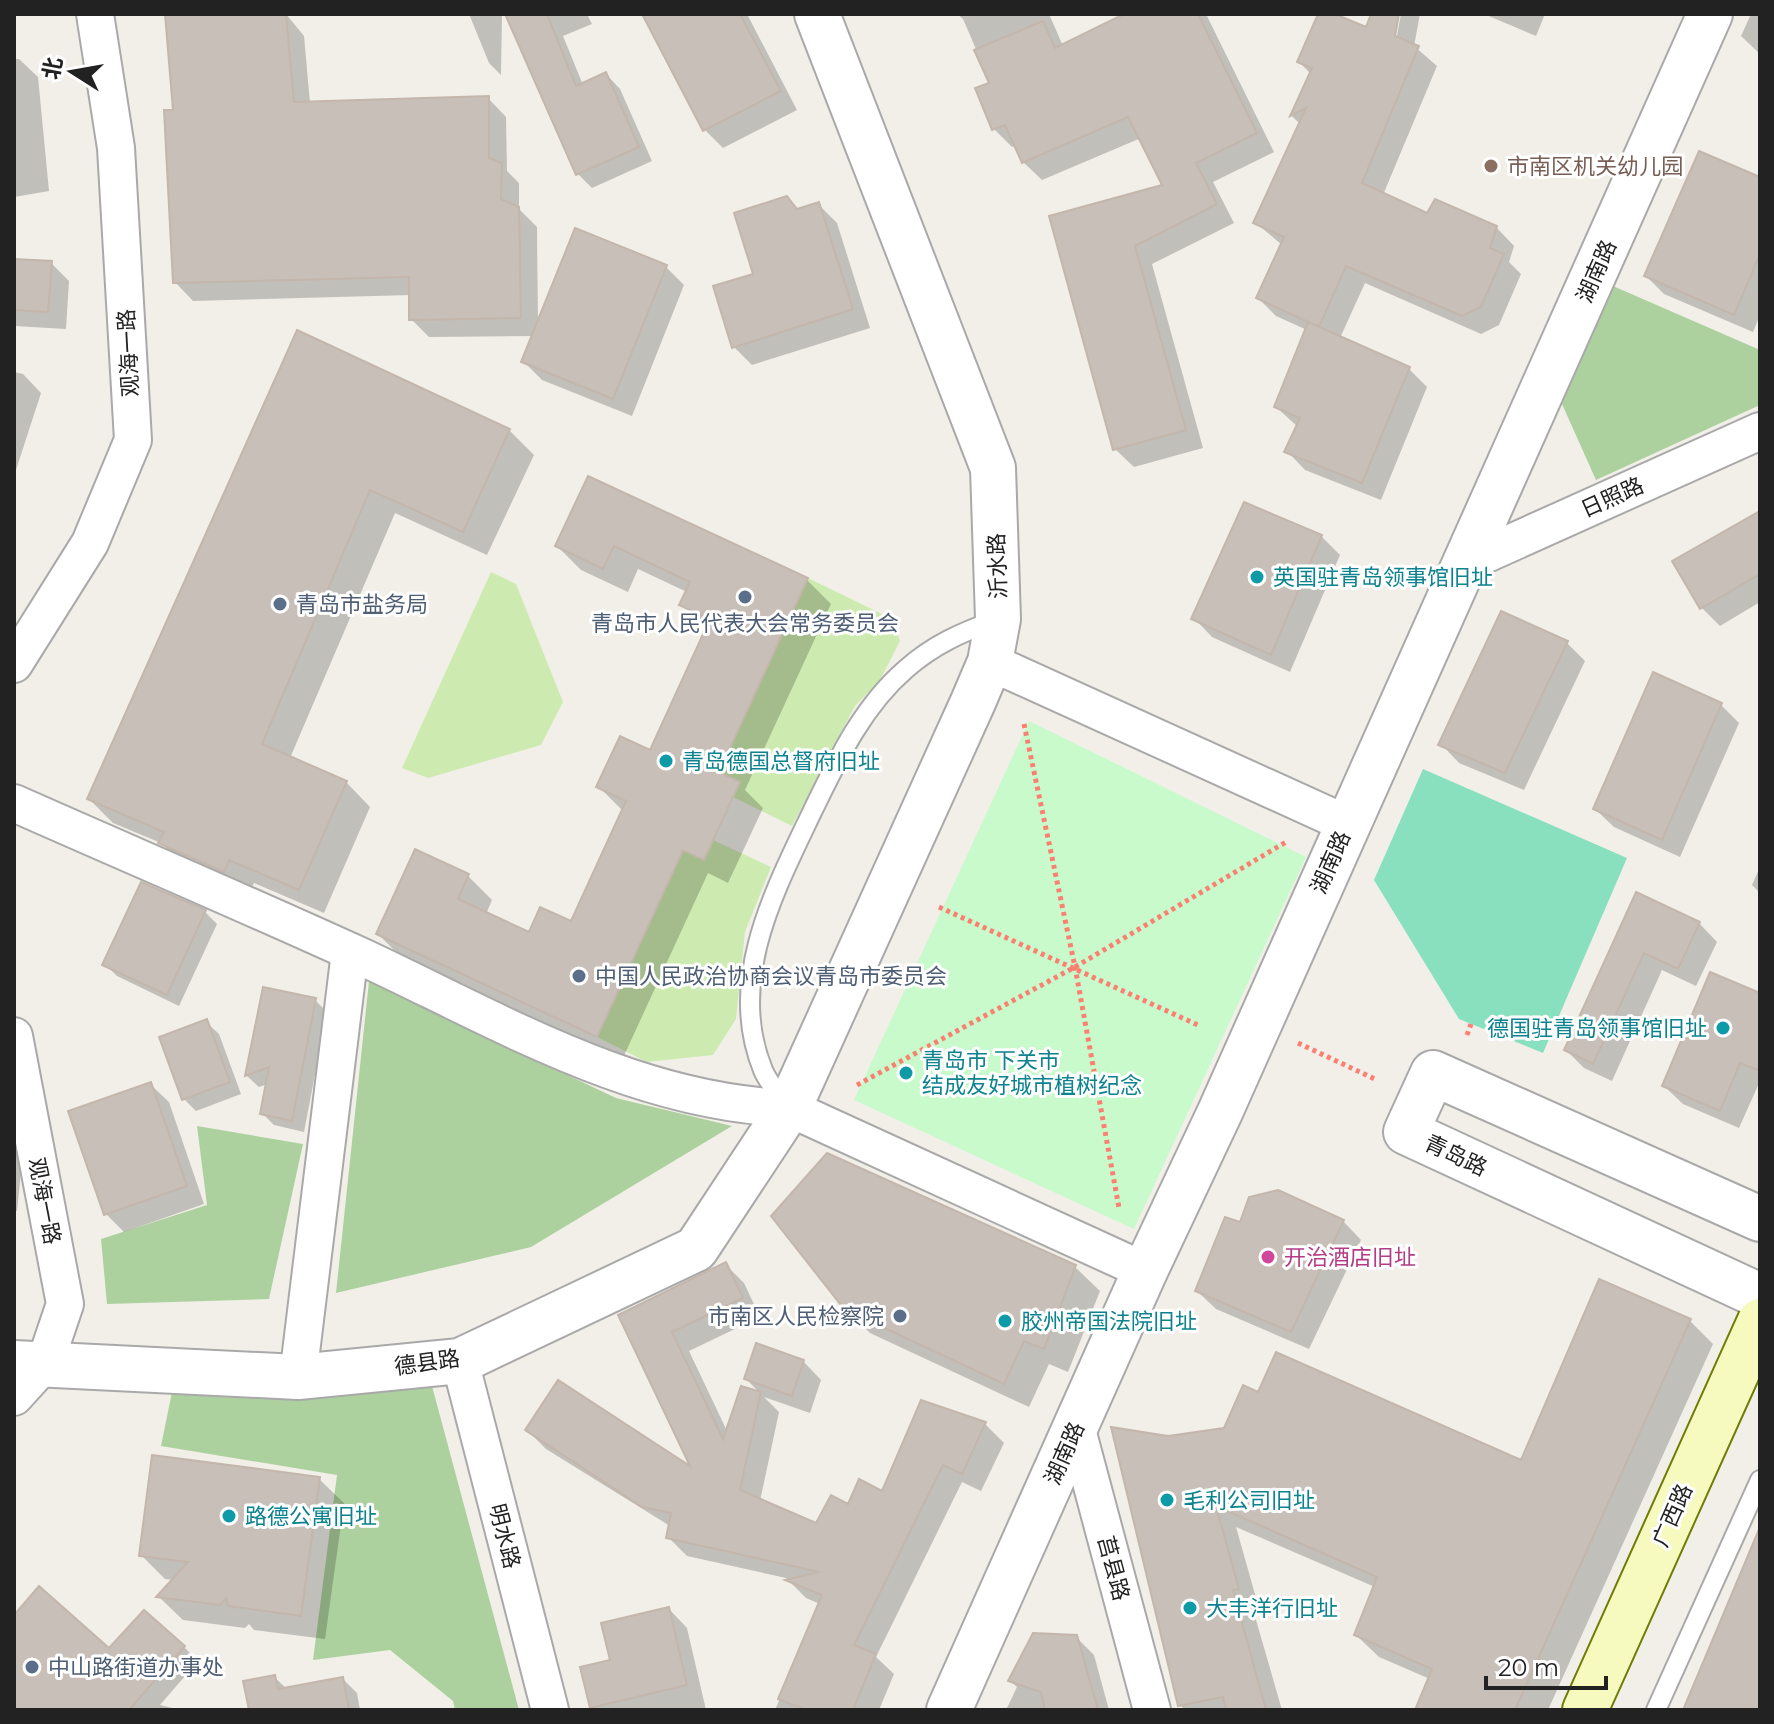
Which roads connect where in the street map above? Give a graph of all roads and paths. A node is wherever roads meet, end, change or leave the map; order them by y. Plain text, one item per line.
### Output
1 (95, 14) edge
2 (817, 14) edge
3 (1710, 14) edge
4 (1760, 431) edge
5 (1464, 564) junction
6 (998, 619) junction
7 (990, 662) junction
8 (14, 664) edge
9 (1024, 724) dead end
10 (14, 803) edge
11 (1347, 824) junction
12 (1286, 842) dead end
13 (939, 907) dead end
14 (350, 952) junction
15 (1075, 967) junction
16 (1471, 1024) dead end
17 (1200, 1026) dead end
18 (1467, 1035) dead end
19 (14, 1036) edge
20 (1298, 1043) dead end
21 (1377, 1080) dead end
22 (857, 1085) dead end
23 (789, 1108) junction
24 (1119, 1208) dead end
25 (1760, 1219) edge
26 (1145, 1271) junction
27 (1760, 1296) edge
28 (1760, 1321) edge
29 (460, 1361) junction
30 (30, 1363) edge
31 (298, 1377) junction
32 (14, 1397) edge
33 (1076, 1426) junction
34 (1760, 1480) edge
35 (550, 1710) edge
36 (949, 1710) edge
37 (1152, 1710) edge
38 (1585, 1710) edge
39 (1656, 1710) edge

1 - 8 street, 观海一路
2 - 6 street, 沂水路
3 - 5 street, 湖南路
4 - 5 street, 日照路
5 - 11 street, 湖南路
6 - 7 street, 沂水路
6 - 23 lane
7 - 11 street
7 - 23 street, 沂水路
9 - 15 path
10 - 14 street
11 - 26 street, 湖南路
12 - 15 path
13 - 15 path
14 - 23 street
14 - 31 street
15 - 17 path
15 - 22 path
15 - 24 path
16 - 18 path
19 - 30 street, 观海一路
20 - 21 path
23 - 26 street
23 - 29 street, 德县路
25 - 27 street, 青岛路
26 - 33 street, 湖南路
28 - 38 main road, 广西路
29 - 31 street, 德县路
29 - 35 street, 明水路
30 - 31 street, 德县路
30 - 32 street
33 - 36 street, 湖南路
33 - 37 street, 莒县路
34 - 39 lane

